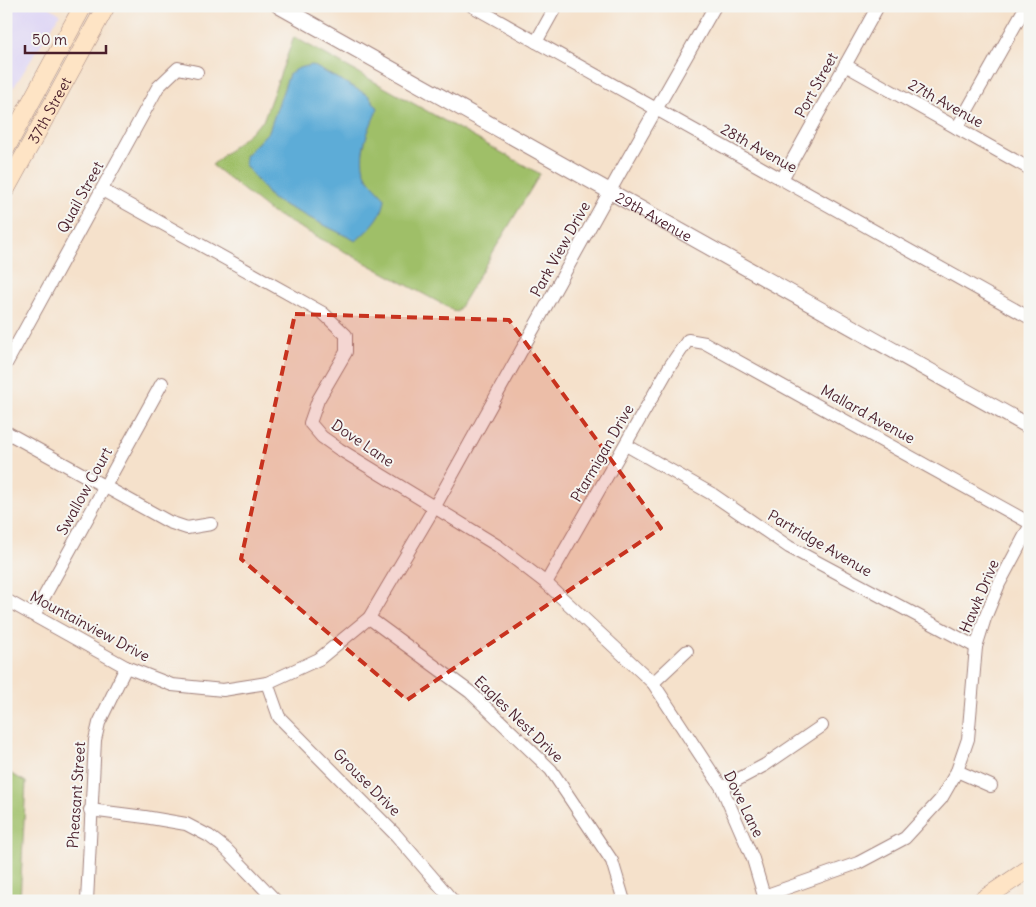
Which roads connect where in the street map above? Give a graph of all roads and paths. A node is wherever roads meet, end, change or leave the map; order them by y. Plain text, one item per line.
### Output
1 (83, 6) edge
2 (106, 6) edge
3 (279, 6) edge
4 (472, 6) edge
5 (556, 6) edge
6 (715, 6) edge
7 (878, 6) edge
8 (1026, 6) edge
9 (536, 42) junction
10 (846, 65) junction
11 (198, 72) dead end
12 (656, 109) junction
13 (957, 128) junction
14 (6, 148) edge
15 (1030, 169) edge
16 (782, 179) junction
17 (6, 188) edge
18 (102, 190) junction
19 (610, 192) junction
20 (1030, 318) edge
21 (688, 340) joint
22 (6, 364) edge
23 (162, 383) dead end
24 (1030, 427) edge
25 (6, 432) edge
26 (626, 445) junction
27 (105, 487) junction
28 (434, 508) junction
29 (212, 524) dead end
30 (1030, 524) edge
31 (546, 583) junction
32 (6, 600) edge
33 (34, 615) junction
34 (369, 618) junction
35 (976, 647) junction
36 (687, 651) dead end
37 (126, 667) junction
38 (266, 683) junction
39 (654, 683) junction
40 (822, 726) dead end
41 (957, 772) junction
42 (990, 786) dead end
43 (722, 788) junction
44 (90, 810) junction
45 (1030, 868) edge
46 (789, 887) joint
47 (86, 901) edge
48 (276, 901) edge
49 (453, 901) edge
50 (624, 901) edge
51 (981, 901) edge

1 - 14 main road, 37th Street
2 - 17 main road, 37th Street
3 - 19 street, 29th Avenue
4 - 9 street, 28th Avenue
5 - 9 street
6 - 12 street, Park View Drive
7 - 10 street, Port Street
8 - 13 street
9 - 12 street, 28th Avenue
10 - 13 street, 27th Avenue
10 - 16 street, Port Street
11 - 18 street, Quail Street
12 - 16 street, 28th Avenue
12 - 19 street, Park View Drive
13 - 15 street, 27th Avenue
16 - 20 street, 28th Avenue
18 - 22 street, Quail Street
18 - 28 street, Dove Lane
19 - 24 street, 29th Avenue
19 - 28 street, Park View Drive
21 - 26 street, Ptarmigan Drive
21 - 30 street, Mallard Avenue
23 - 27 street, Swallow Court
25 - 27 street
26 - 31 street, Ptarmigan Drive
26 - 35 street, Partridge Avenue
27 - 29 street
27 - 33 street, Swallow Court
28 - 31 street, Dove Lane
28 - 34 street, Mountainview Drive
30 - 35 street, Hawk Drive
31 - 39 street, Dove Lane
32 - 33 street, Mountainview Drive
33 - 37 street, Mountainview Drive
34 - 38 street, Mountainview Drive
34 - 50 street, Eagles Nest Drive
35 - 41 street, Hawk Drive
36 - 39 street
37 - 38 street, Mountainview Drive
37 - 44 street, Pheasant Street
38 - 49 street, Grouse Drive
39 - 43 street, Dove Lane
40 - 43 street
41 - 42 street
41 - 46 street, Hawk Drive
43 - 46 street, Dove Lane
44 - 47 street, Pheasant Street
44 - 48 street
45 - 51 main road

